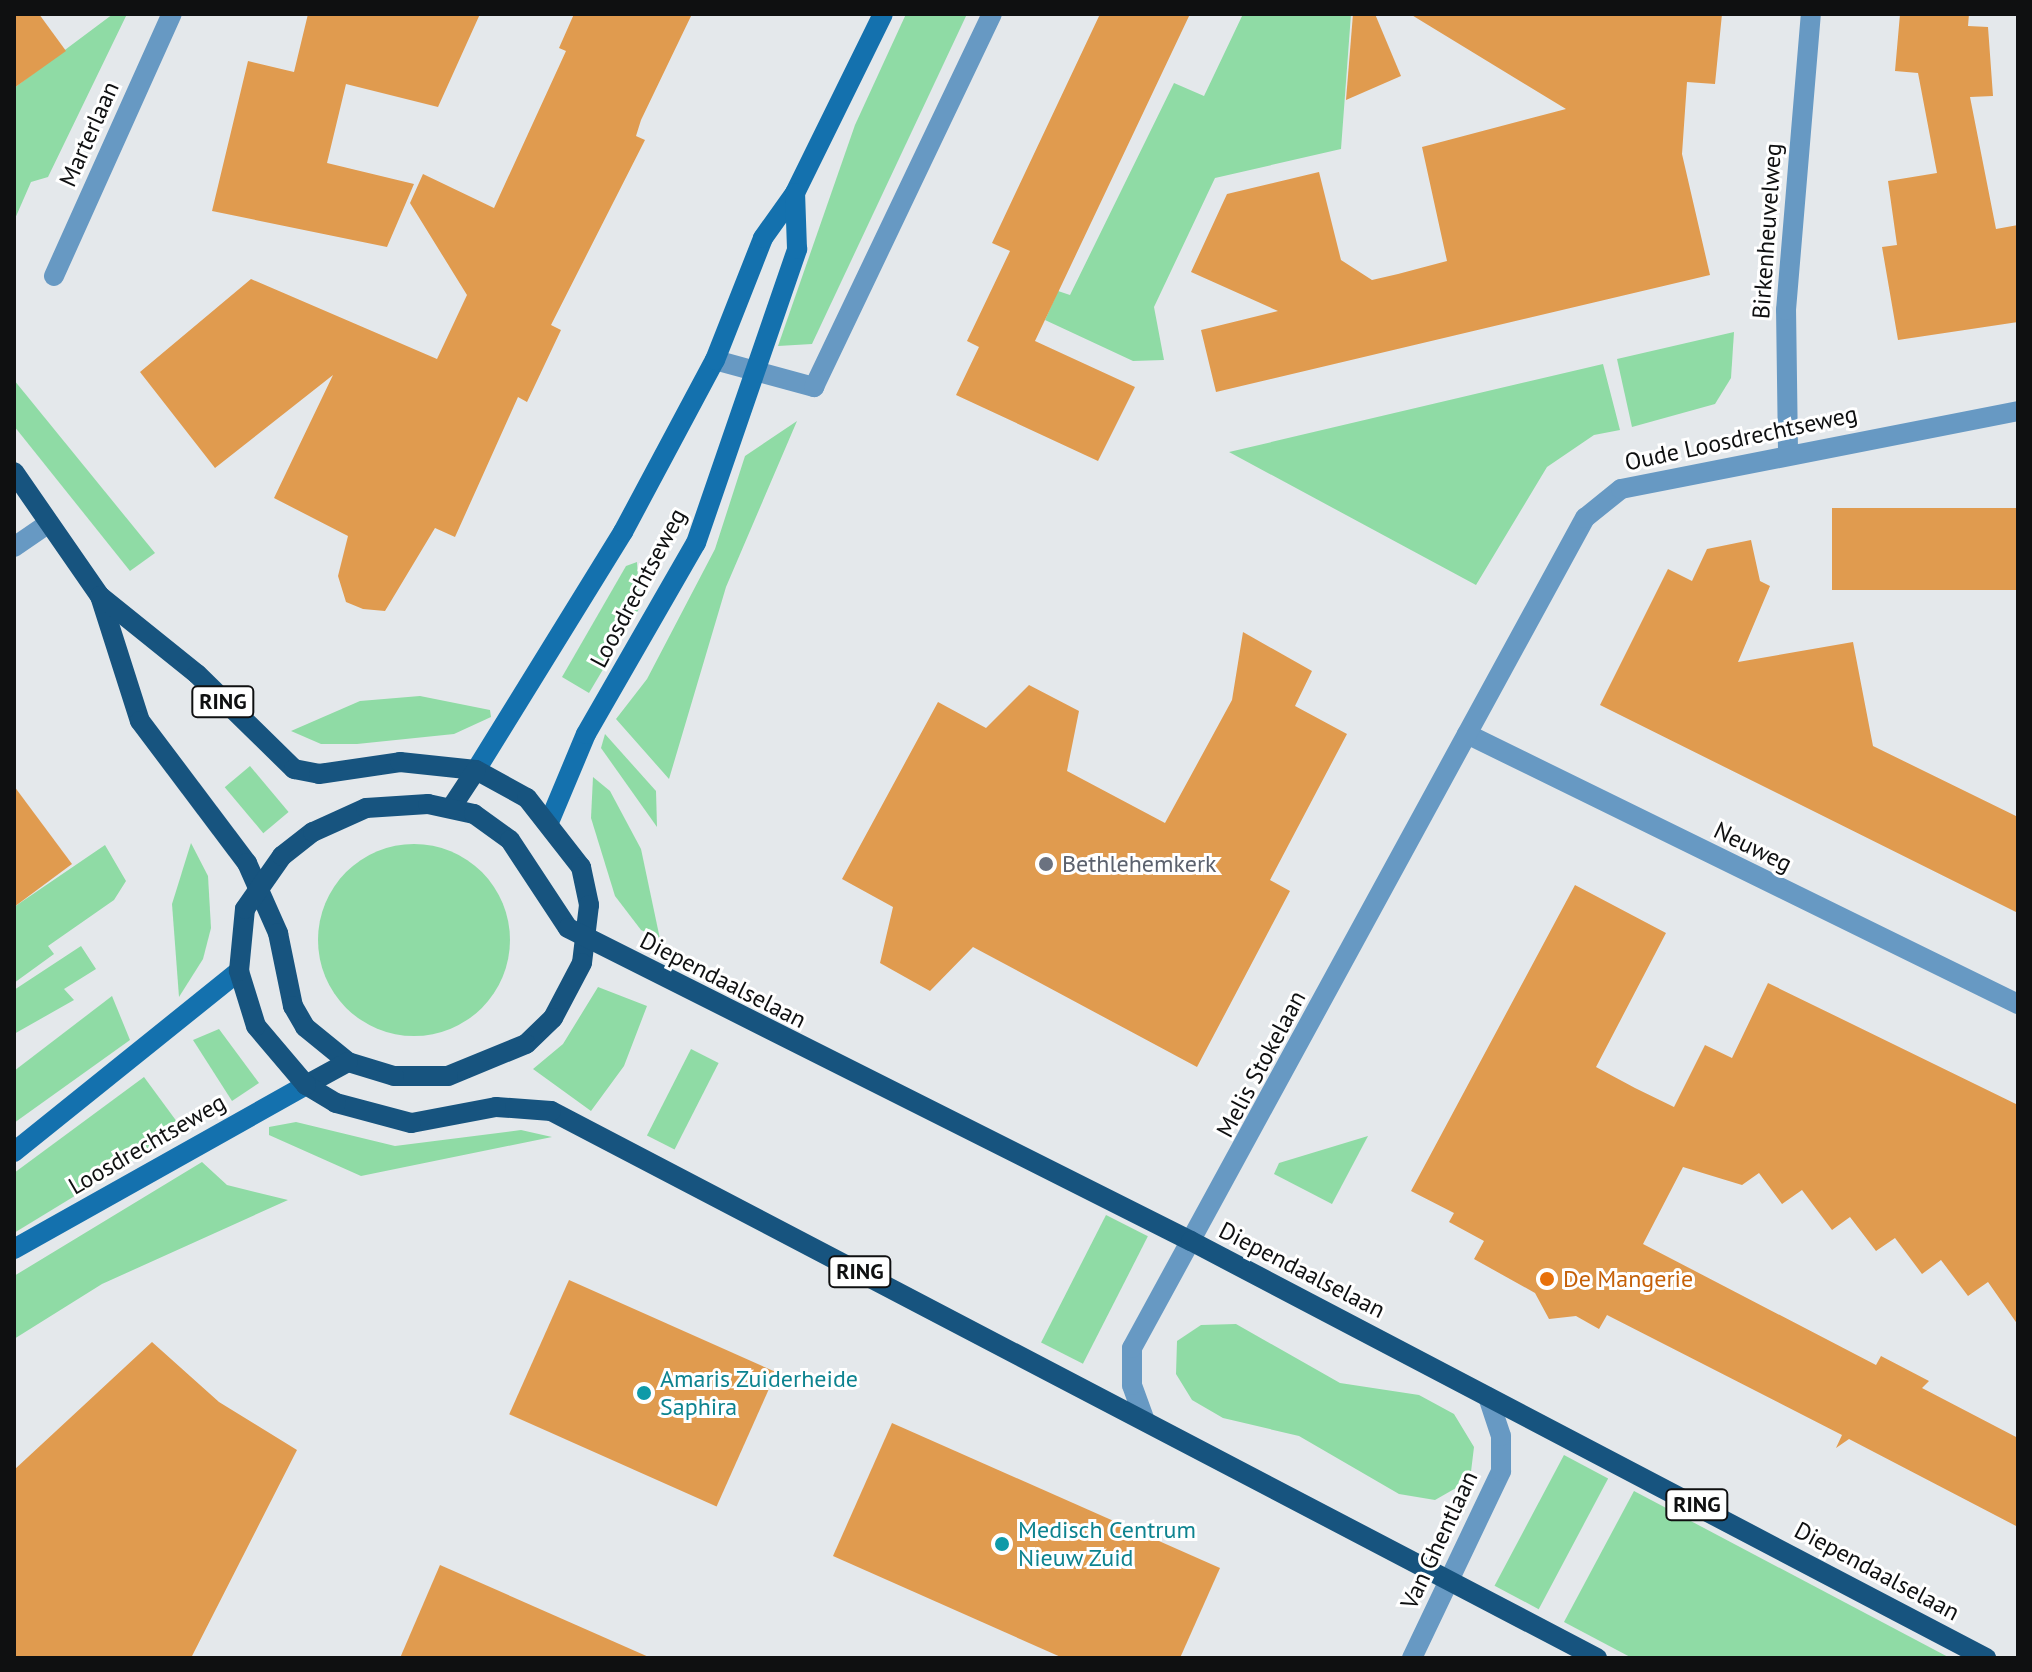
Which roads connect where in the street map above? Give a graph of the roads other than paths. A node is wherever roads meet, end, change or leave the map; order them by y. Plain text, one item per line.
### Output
1 (172, 14) edge
2 (883, 14) edge
3 (992, 14) edge
4 (1811, 14) edge
5 (795, 193) junction
6 (54, 276) dead end
7 (715, 360) junction
8 (756, 373) junction
9 (2018, 411) edge
10 (1788, 451) junction
11 (14, 472) edge
12 (49, 523) junction
13 (14, 547) edge
14 (100, 596) junction
15 (1467, 734) junction
16 (476, 770) junction
17 (451, 808) junction
18 (550, 820) junction
19 (258, 889) junction
20 (589, 939) junction
21 (239, 971) junction
22 (2018, 1004) edge
23 (348, 1062) junction
24 (306, 1085) junction
25 (14, 1152) edge
26 (1191, 1241) junction
27 (14, 1249) edge
28 (1488, 1397) junction
29 (1145, 1421) junction
30 (1449, 1580) junction
31 (1412, 1658) edge
32 (1597, 1658) edge
33 (1986, 1658) edge

1 - 6 street, Marterlaan
2 - 5 street, Loosdrechtseweg
3 - 8 street
4 - 10 street, Birkenheuvelweg
5 - 7 street, Loosdrechtseweg
5 - 8 street, Loosdrechtseweg
7 - 8 street
7 - 16 street, Loosdrechtseweg
8 - 18 street, Loosdrechtseweg
9 - 10 street, Oude Loosdrechtseweg
10 - 15 street, Oude Loosdrechtseweg
11 - 12 main road, RING
12 - 13 street
12 - 14 main road, RING
14 - 16 main road, RING
14 - 19 main road, RING
15 - 22 street, Neuweg
15 - 26 street, Melis Stokelaan
16 - 17 main road
16 - 18 main road, RING
17 - 19 main road, RING
17 - 20 main road, RING
18 - 20 main road, RING
19 - 21 main road, RING
19 - 23 main road, RING
20 - 23 main road, RING
20 - 26 main road, Diependaalselaan / RING
21 - 24 main road, RING
21 - 25 street
23 - 24 main road
24 - 27 street, Loosdrechtseweg
24 - 29 main road, RING
26 - 28 main road, Diependaalselaan / RING
26 - 29 street, Melis Stokelaan
28 - 30 street, Van Ghentlaan
28 - 33 main road, Diependaalselaan / RING
29 - 30 main road, RING
30 - 31 street, Van Ghentlaan
30 - 32 main road, RING

